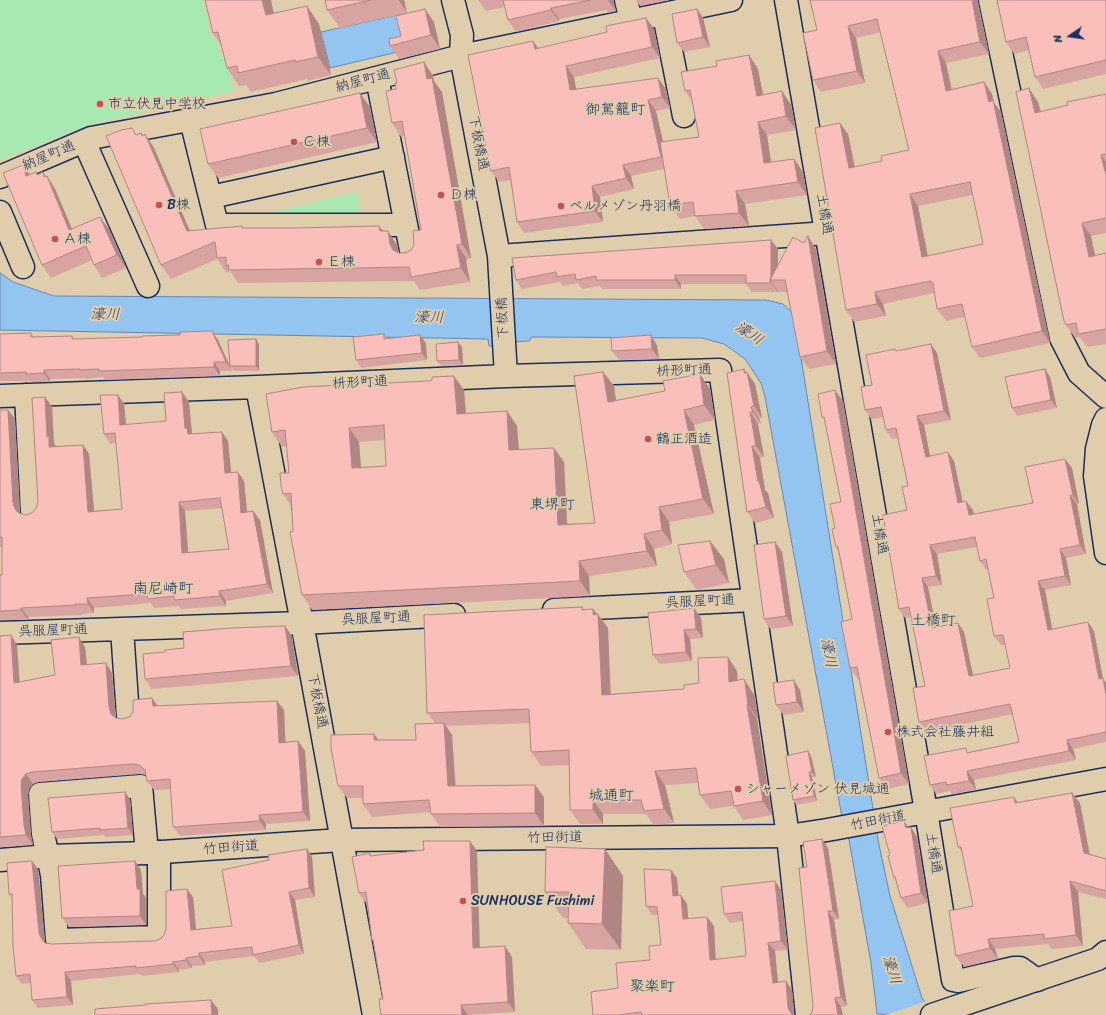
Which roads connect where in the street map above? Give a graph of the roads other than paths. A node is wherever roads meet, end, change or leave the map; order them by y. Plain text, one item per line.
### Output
1 (453, 0) edge
2 (626, 0) edge
3 (731, 0) edge
4 (786, 0) edge
5 (990, 0) edge
6 (664, 15) junction
7 (631, 21) junction
8 (461, 56) junction
9 (377, 78) junction
10 (684, 116) dead end
11 (191, 120) junction
12 (84, 141) junction
13 (393, 157) junction
14 (0, 177) edge
15 (211, 197) junction
16 (0, 212) edge
17 (406, 225) junction
18 (827, 233) junction
19 (412, 255) edge
20 (499, 256) junction
21 (23, 267) dead end
22 (148, 286) dead end
23 (501, 286) joint
24 (506, 376) junction
25 (257, 387) junction
26 (26, 395) junction
27 (0, 396) edge
28 (1106, 397) edge
29 (1106, 419) edge
30 (32, 512) edge
31 (1106, 553) edge
32 (753, 600) junction
33 (531, 611) edge
34 (476, 614) edge
35 (302, 623) junction
36 (122, 628) junction
37 (0, 633) edge
38 (128, 716) edge
39 (1106, 779) edge
40 (926, 811) junction
41 (788, 836) junction
42 (342, 840) junction
43 (153, 853) junction
44 (49, 856) junction
45 (0, 860) edge
46 (1106, 952) edge
47 (1037, 980) junction
48 (374, 1015) edge
49 (806, 1015) edge
50 (932, 1015) edge

1 - 8 street, 下板橋通
2 - 7 street
3 - 6 street, 納屋町通
4 - 18 street, 土橋通
5 - 28 street
6 - 7 street, 納屋町通
6 - 10 street
7 - 8 street, 納屋町通
8 - 9 street, 納屋町通
8 - 20 street, 下板橋通
9 - 11 street, 納屋町通
9 - 13 street
11 - 12 street, 納屋町通
11 - 15 street
12 - 14 street, 納屋町通
12 - 22 street
13 - 15 street
13 - 17 street
15 - 17 street
16 - 21 street
17 - 19 street
18 - 20 street
18 - 40 street, 土橋通
20 - 23 street, 下板橋通
23 - 24 street, 下板橋
24 - 25 street, 枡形町通
24 - 32 street, 枡形町通
25 - 26 street, 枡形町通
25 - 35 street, 下板橋通
26 - 27 street, 枡形町通
26 - 30 street
29 - 31 street
32 - 33 street, 呉服屋町通
32 - 41 street
34 - 35 street, 呉服屋町通
35 - 36 street, 呉服屋町通
35 - 42 street, 下板橋通
36 - 37 street, 呉服屋町通
36 - 38 street
39 - 40 street, 竹田街道
40 - 41 street, 竹田街道
40 - 47 street, 土橋通
41 - 42 street, 竹田街道
41 - 49 street
42 - 43 street, 竹田街道
42 - 48 street, 下板橋通
43 - 44 street, 竹田街道
43 - 44 street
43 - 44 street
44 - 45 street, 竹田街道
46 - 47 street
47 - 50 street

